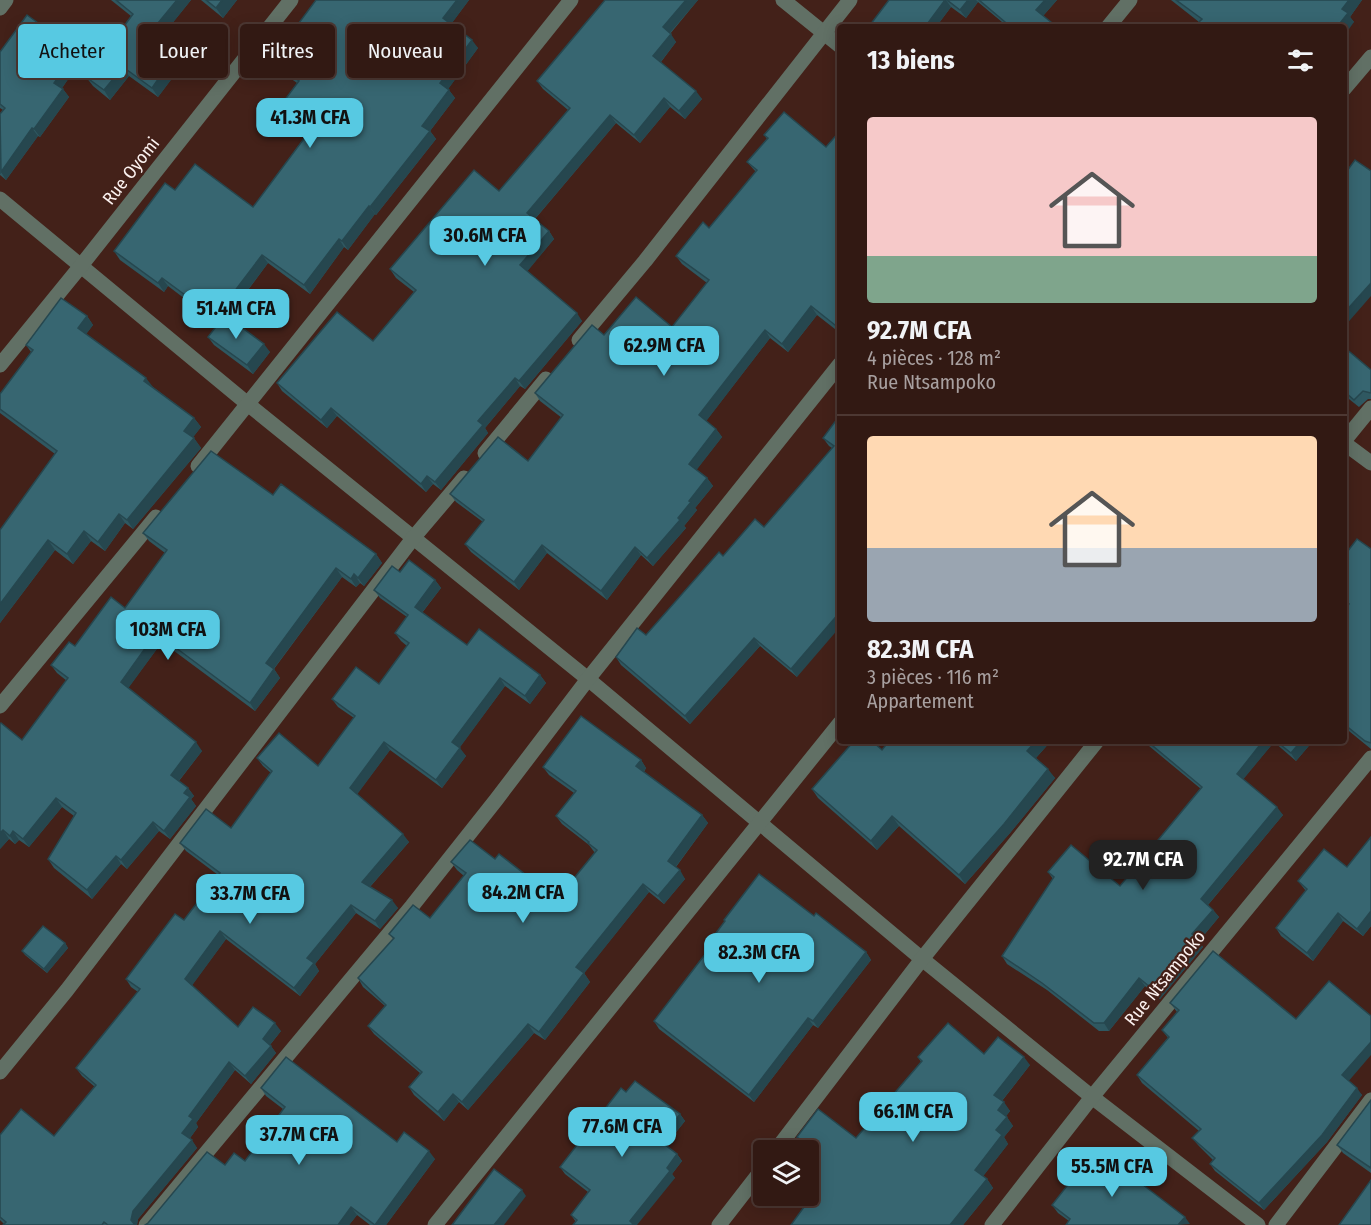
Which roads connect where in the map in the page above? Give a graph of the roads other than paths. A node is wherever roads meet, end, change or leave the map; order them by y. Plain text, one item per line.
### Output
1 (6, 0) edge
2 (291, 0) edge
3 (571, 0) edge
4 (783, 0) edge
5 (850, 0) edge
6 (1130, 0) edge
7 (0, 8) edge
8 (1110, 24) edge
9 (824, 33) junction
10 (837, 44) edge
11 (1371, 57) edge
12 (1347, 85) edge
13 (0, 199) edge
14 (80, 267) junction
15 (570, 350) edge
16 (0, 364) edge
17 (556, 368) edge
18 (837, 368) edge
19 (249, 405) junction
20 (1371, 408) edge
21 (1347, 438) edge
22 (1347, 444) edge
23 (1371, 463) edge
24 (188, 478) edge
25 (166, 506) edge
26 (414, 537) junction
27 (588, 679) junction
28 (0, 706) edge
29 (837, 727) edge
30 (1095, 744) edge
31 (1371, 758) edge
32 (758, 822) junction
33 (922, 959) junction
34 (0, 1072) edge
35 (1092, 1097) junction
36 (1371, 1100) edge
37 (784, 1140) edge
38 (753, 1181) edge
39 (146, 1225) edge
40 (435, 1225) edge
41 (718, 1225) edge
42 (992, 1225) edge
43 (1258, 1225) edge
44 (1276, 1225) edge

1 - 7 street
2 - 14 street, Rue Oyomi
3 - 19 street
4 - 9 street
5 - 9 street
6 - 8 street
9 - 10 street
9 - 15 street
11 - 12 street
13 - 14 street
14 - 16 street, Rue Oyomi
14 - 19 street
17 - 26 street
18 - 27 street
19 - 24 street
19 - 26 street
20 - 21 street
22 - 23 street
25 - 28 street
26 - 27 street
26 - 34 street
27 - 32 street
27 - 39 street
29 - 32 street
30 - 33 street
31 - 35 street, Rue Ntsampoko
32 - 33 street
32 - 40 street
33 - 35 street
33 - 37 street
35 - 42 street, Rue Ntsampoko
35 - 43 street
36 - 44 street
38 - 41 street

